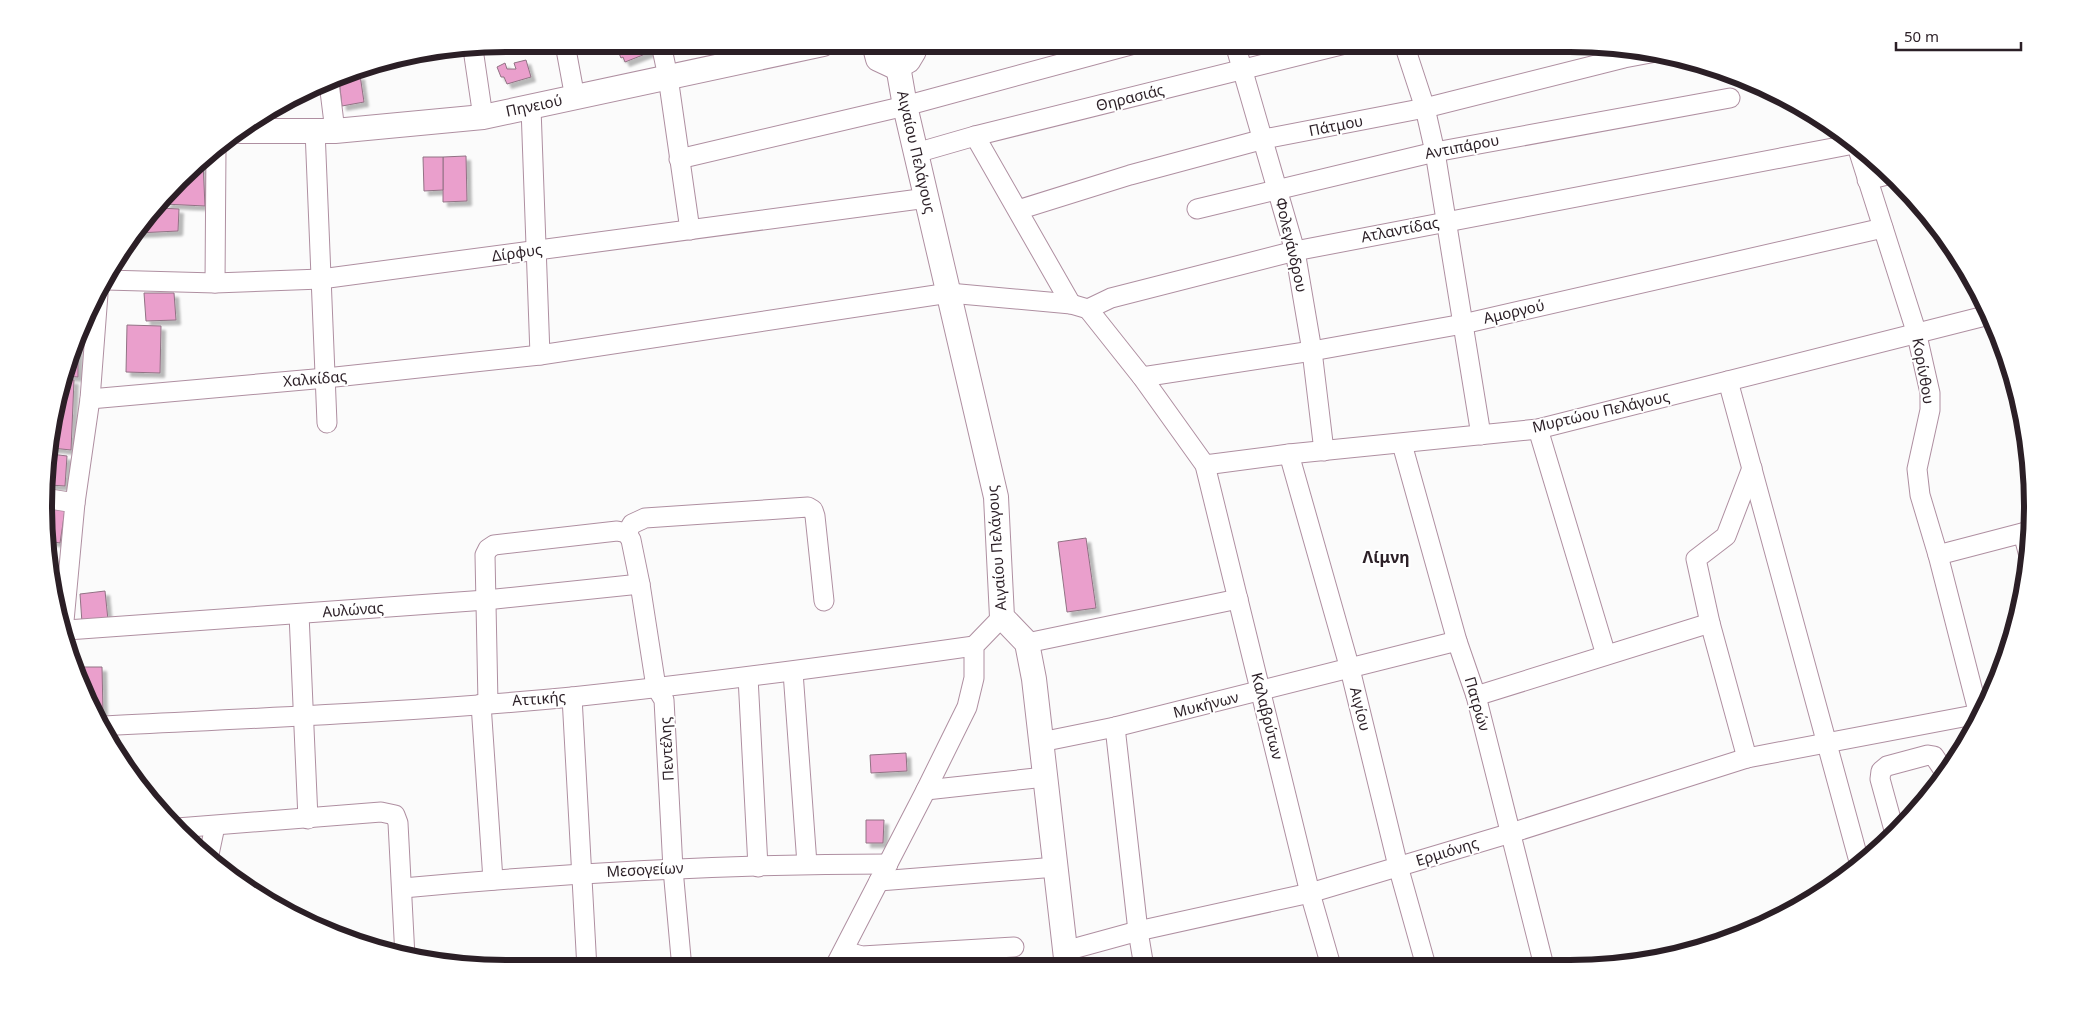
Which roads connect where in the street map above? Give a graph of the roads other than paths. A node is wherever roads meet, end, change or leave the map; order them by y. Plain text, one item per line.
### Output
1 (566, 52) edge
2 (663, 52) edge
3 (785, 52) edge
4 (875, 52) edge
5 (913, 52) edge
6 (1104, 52) edge
7 (1237, 52) edge
8 (1314, 52) edge
9 (1407, 52) edge
10 (475, 53) edge
11 (1632, 57) edge
12 (898, 66) junction
13 (1243, 70) junction
14 (668, 77) junction
15 (329, 89) edge
16 (575, 98) junction
17 (1730, 98) dead end
18 (905, 106) junction
19 (531, 108) junction
20 (1425, 108) junction
21 (483, 117) junction
22 (254, 129) edge
23 (325, 130) junction
24 (975, 136) junction
25 (1264, 139) junction
26 (1847, 147) edge
27 (1435, 152) junction
28 (916, 153) junction
29 (1859, 157) edge
30 (216, 158) edge
31 (679, 159) junction
32 (1881, 176) edge
33 (1867, 180) junction
34 (1277, 188) junction
35 (926, 198) junction
36 (1197, 209) dead end
37 (1018, 210) junction
38 (1445, 221) junction
39 (1883, 228) junction
40 (690, 230) junction
41 (536, 250) junction
42 (1295, 251) junction
43 (321, 279) junction
44 (112, 280) edge
45 (215, 284) junction
46 (949, 293) junction
47 (1079, 307) junction
48 (97, 311) edge
49 (1982, 317) edge
50 (1463, 324) junction
51 (1916, 332) junction
52 (1312, 351) junction
53 (540, 355) junction
54 (1142, 377) junction
55 (326, 378) junction
56 (1728, 381) junction
57 (90, 399) junction
58 (327, 423) dead end
59 (1538, 429) junction
60 (1480, 435) junction
61 (1402, 444) junction
62 (1324, 451) junction
63 (1289, 454) junction
64 (1205, 465) junction
65 (1752, 468) junction
66 (52, 499) edge
67 (75, 503) junction
68 (627, 533) junction
69 (2023, 533) edge
70 (1938, 555) junction
71 (640, 584) junction
72 (1238, 598) junction
73 (486, 600) junction
74 (824, 601) dead end
75 (65, 611) edge
76 (299, 614) junction
77 (1002, 617) junction
78 (1710, 623) junction
79 (70, 630) edge
80 (1457, 641) junction
81 (1027, 643) junction
82 (974, 646) junction
83 (1606, 655) junction
84 (1350, 668) junction
85 (793, 672) junction
86 (748, 677) junction
87 (656, 686) junction
88 (1261, 691) junction
89 (572, 696) junction
90 (1476, 696) junction
91 (485, 703) junction
92 (1977, 707) edge
93 (302, 715) junction
94 (1972, 716) edge
95 (109, 726) edge
96 (1115, 727) junction
97 (1041, 742) junction
98 (1825, 742) junction
99 (1747, 758) junction
100 (1941, 767) edge
101 (1045, 777) junction
102 (926, 790) junction
103 (308, 819) junction
104 (215, 826) junction
105 (1893, 826) edge
106 (185, 828) edge
107 (1511, 833) junction
108 (210, 850) edge
109 (1858, 857) edge
110 (807, 864) junction
111 (888, 864) junction
112 (1398, 866) junction
113 (758, 867) junction
114 (673, 868) junction
115 (1056, 868) junction
116 (582, 873) junction
117 (493, 880) junction
118 (879, 881) junction
119 (403, 888) junction
120 (1310, 893) junction
121 (1138, 931) junction
122 (1014, 947) dead end
123 (405, 949) edge
124 (844, 952) junction
125 (1066, 959) edge
126 (587, 961) edge
127 (681, 961) edge
128 (838, 961) edge
129 (1143, 961) edge
130 (1330, 961) edge
131 (1425, 961) edge
132 (1543, 961) edge

1 - 16 street
2 - 14 street
3 - 14 main road, Πηνειού
4 - 12 main road
5 - 12 main road
6 - 18 street
7 - 13 street, Φολεγάνδρου
8 - 13 street, Θηρασιάς
9 - 20 street
10 - 21 street
11 - 20 street, Πάτμου
12 - 18 main road, Αιγαίου Πελάγους
13 - 24 street, Θηρασιάς
13 - 25 street, Φολεγάνδρου
14 - 16 main road, Πηνειού
14 - 31 street
15 - 23 street
16 - 19 main road, Πηνειού
17 - 27 street, Αντιπάρου
18 - 28 main road, Αιγαίου Πελάγους
18 - 31 street
19 - 21 main road, Πηνειού
19 - 41 street
20 - 25 street, Πάτμου
20 - 27 street
21 - 23 main road, Πηνειού
22 - 23 main road, Πηνειού
23 - 43 street
24 - 28 street, Θηρασιάς
24 - 37 street
25 - 34 street, Φολεγάνδρου
25 - 37 street, Πάτμου
26 - 38 street, Ατλαντίδας
27 - 34 street, Αντιπάρου
27 - 38 street
28 - 35 main road, Αιγαίου Πελάγους
29 - 33 street, Κορίνθου
30 - 45 street
31 - 40 street
32 - 33 street
33 - 39 street, Κορίνθου
34 - 36 street, Αντιπάρου
34 - 42 street, Φολεγάνδρου
35 - 40 street, Δίρφυς
35 - 46 main road, Αιγαίου Πελάγους
37 - 47 street
38 - 42 street, Ατλαντίδας
38 - 50 street
39 - 50 street, Αμοργού
39 - 51 street, Κορίνθου
40 - 41 street, Δίρφυς
41 - 43 street, Δίρφυς
41 - 53 street
42 - 47 street, Ατλαντίδας
42 - 52 street, Φολεγάνδρου
43 - 45 street, Δίρφυς
43 - 55 street
44 - 45 street, Δίρφυς
46 - 47 street
46 - 53 street, Χαλκίδας
46 - 77 main road, Αιγαίου Πελάγους
47 - 54 street
48 - 57 street
49 - 51 street, Μυρτώου Πελάγους
50 - 52 street, Αμοργού
50 - 60 street
51 - 56 street, Μυρτώου Πελάγους
51 - 70 street, Κορίνθου
52 - 54 street, Αμοργού
52 - 62 street, Φολεγάνδρου
53 - 55 street, Χαλκίδας
54 - 64 street
55 - 57 street, Χαλκίδας
55 - 58 street
56 - 59 street, Μυρτώου Πελάγους
56 - 65 street
57 - 67 street
59 - 60 street, Μυρτώου Πελάγους
59 - 83 street
60 - 61 street, Μυρτώου Πελάγους
61 - 62 street, Μυρτώου Πελάγους
61 - 80 street, Πατρών
62 - 63 street, Μυρτώου Πελάγους
63 - 64 street, Μυρτώου Πελάγους
63 - 84 street, Αιγίου
64 - 72 street, Καλαβρύτων
65 - 78 street
65 - 98 street
66 - 67 street
67 - 75 street
68 - 71 street, Πεντέλης
68 - 73 street
68 - 74 street
69 - 70 street
70 - 92 street, Κορίνθου
71 - 73 street, Αυλώνας
71 - 87 street, Πεντέλης
72 - 81 street
72 - 88 street, Καλαβρύτων
73 - 76 street, Αυλώνας
73 - 91 street
76 - 79 street, Αυλώνας
76 - 93 street
77 - 81 main road, Αιγαίου Πελάγους
77 - 82 street
78 - 83 street
78 - 99 street
80 - 84 street, Μυκήνων
80 - 90 street, Πατρών
81 - 97 main road
82 - 85 street, Αττικής
82 - 102 street
83 - 90 street
84 - 88 street, Μυκήνων
84 - 112 street, Αιγίου
85 - 86 street, Αττικής
85 - 110 street
86 - 87 street, Αττικής
86 - 113 street
87 - 89 street, Αττικής
87 - 114 street, Πεντέλης
88 - 96 street, Μυκήνων
88 - 120 street, Καλαβρύτων
89 - 91 street, Αττικής
89 - 116 street
90 - 107 street, Πατρών
91 - 93 street, Αττικής
91 - 117 street
93 - 95 street, Αττικής
93 - 103 street
94 - 98 street, Ερμιόνης
96 - 97 street, Μυκήνων
96 - 121 street
97 - 101 main road
98 - 99 street, Ερμιόνης
98 - 109 street
99 - 107 street, Ερμιόνης
100 - 105 street
101 - 102 street
101 - 115 main road
102 - 111 street
103 - 104 street
103 - 119 street
104 - 106 street
104 - 108 street
107 - 112 street, Ερμιόνης
107 - 132 street, Πατρών
110 - 111 street, Μεσογείων
110 - 113 street, Μεσογείων
111 - 118 street
112 - 120 street, Ερμιόνης
112 - 131 street, Αιγίου
113 - 114 street, Μεσογείων
114 - 116 street, Μεσογείων
114 - 127 street, Πεντέλης
115 - 118 street
115 - 125 main road
116 - 117 street, Μεσογείων
116 - 126 street
117 - 119 street, Μεσογείων
118 - 124 street
119 - 123 street
120 - 121 street, Ερμιόνης
120 - 130 street, Καλαβρύτων
121 - 125 street, Ερμιόνης
121 - 129 street
122 - 124 street
124 - 128 street

